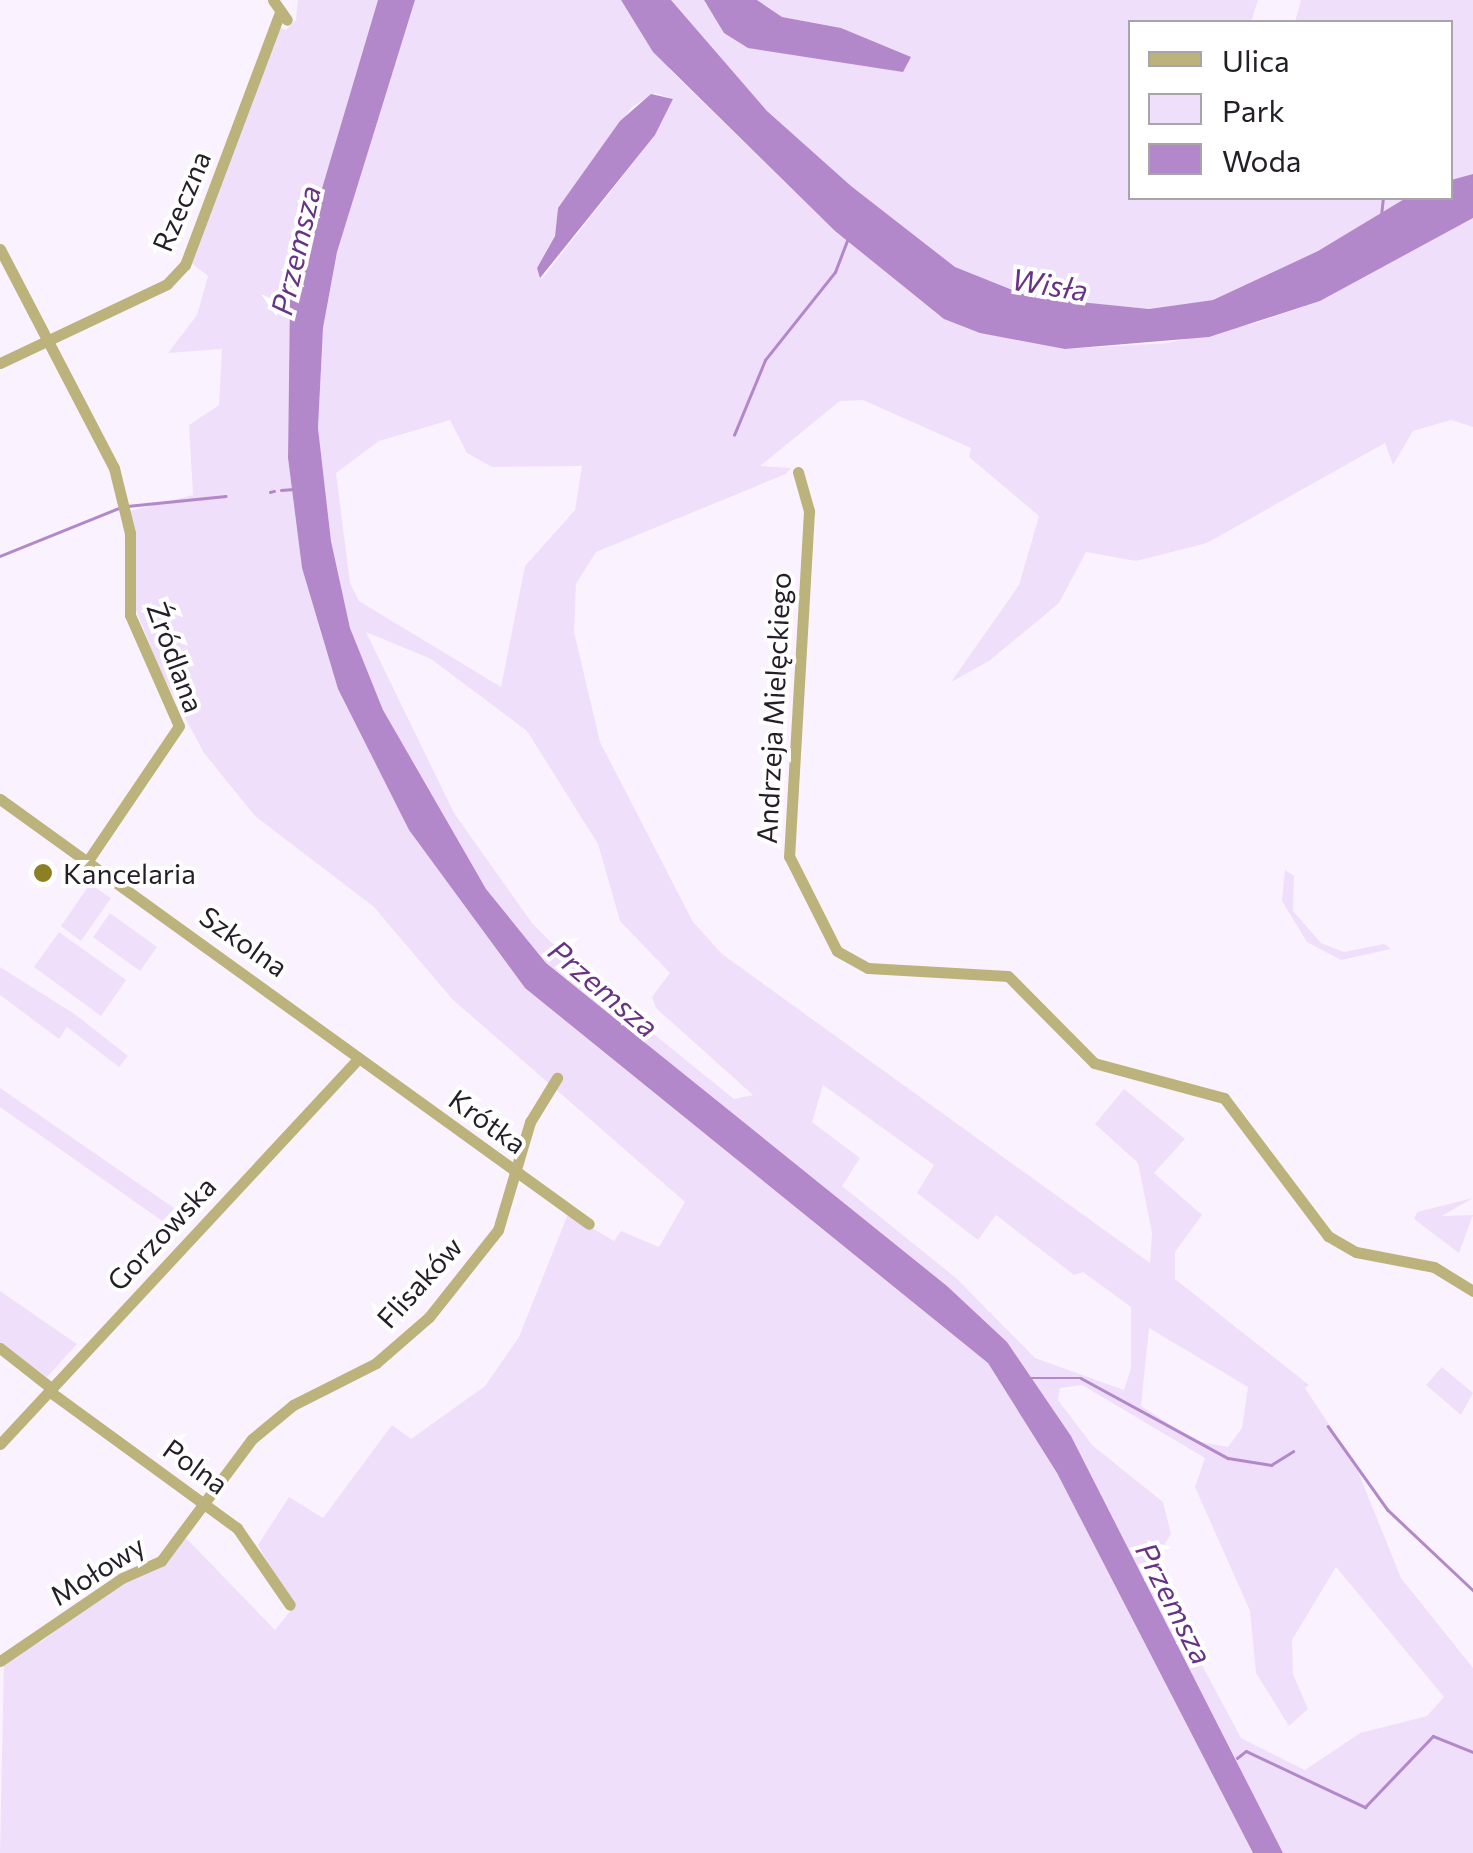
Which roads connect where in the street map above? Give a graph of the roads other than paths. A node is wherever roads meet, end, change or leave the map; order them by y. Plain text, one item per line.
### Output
1 (280, 11) edge
2 (0, 249) edge
3 (49, 338) junction
4 (0, 364) edge
5 (798, 472) dead end
6 (0, 799) edge
7 (87, 862) junction
8 (359, 1058) junction
9 (556, 1078) dead end
10 (513, 1170) junction
11 (589, 1224) dead end
12 (1472, 1288) edge
13 (0, 1348) edge
14 (50, 1390) junction
15 (0, 1444) edge
16 (207, 1505) junction
17 (290, 1605) dead end
18 (0, 1660) edge

1 - 3 street, Rzeczna
2 - 3 street, Źródlana
3 - 4 street, Rzeczna
3 - 7 street, Źródlana
5 - 12 street, Andrzeja Mielęckiego
6 - 7 street, Szkolna
7 - 8 street, Szkolna
8 - 10 street, Krótka
8 - 14 street, Gorzowska
9 - 10 street, Flisaków
10 - 11 street, Krótka
10 - 16 street, Flisaków
13 - 14 street, Polna
14 - 15 street, Gorzowska
14 - 16 street, Polna
16 - 17 street, Polna
16 - 18 street, Mołowy

